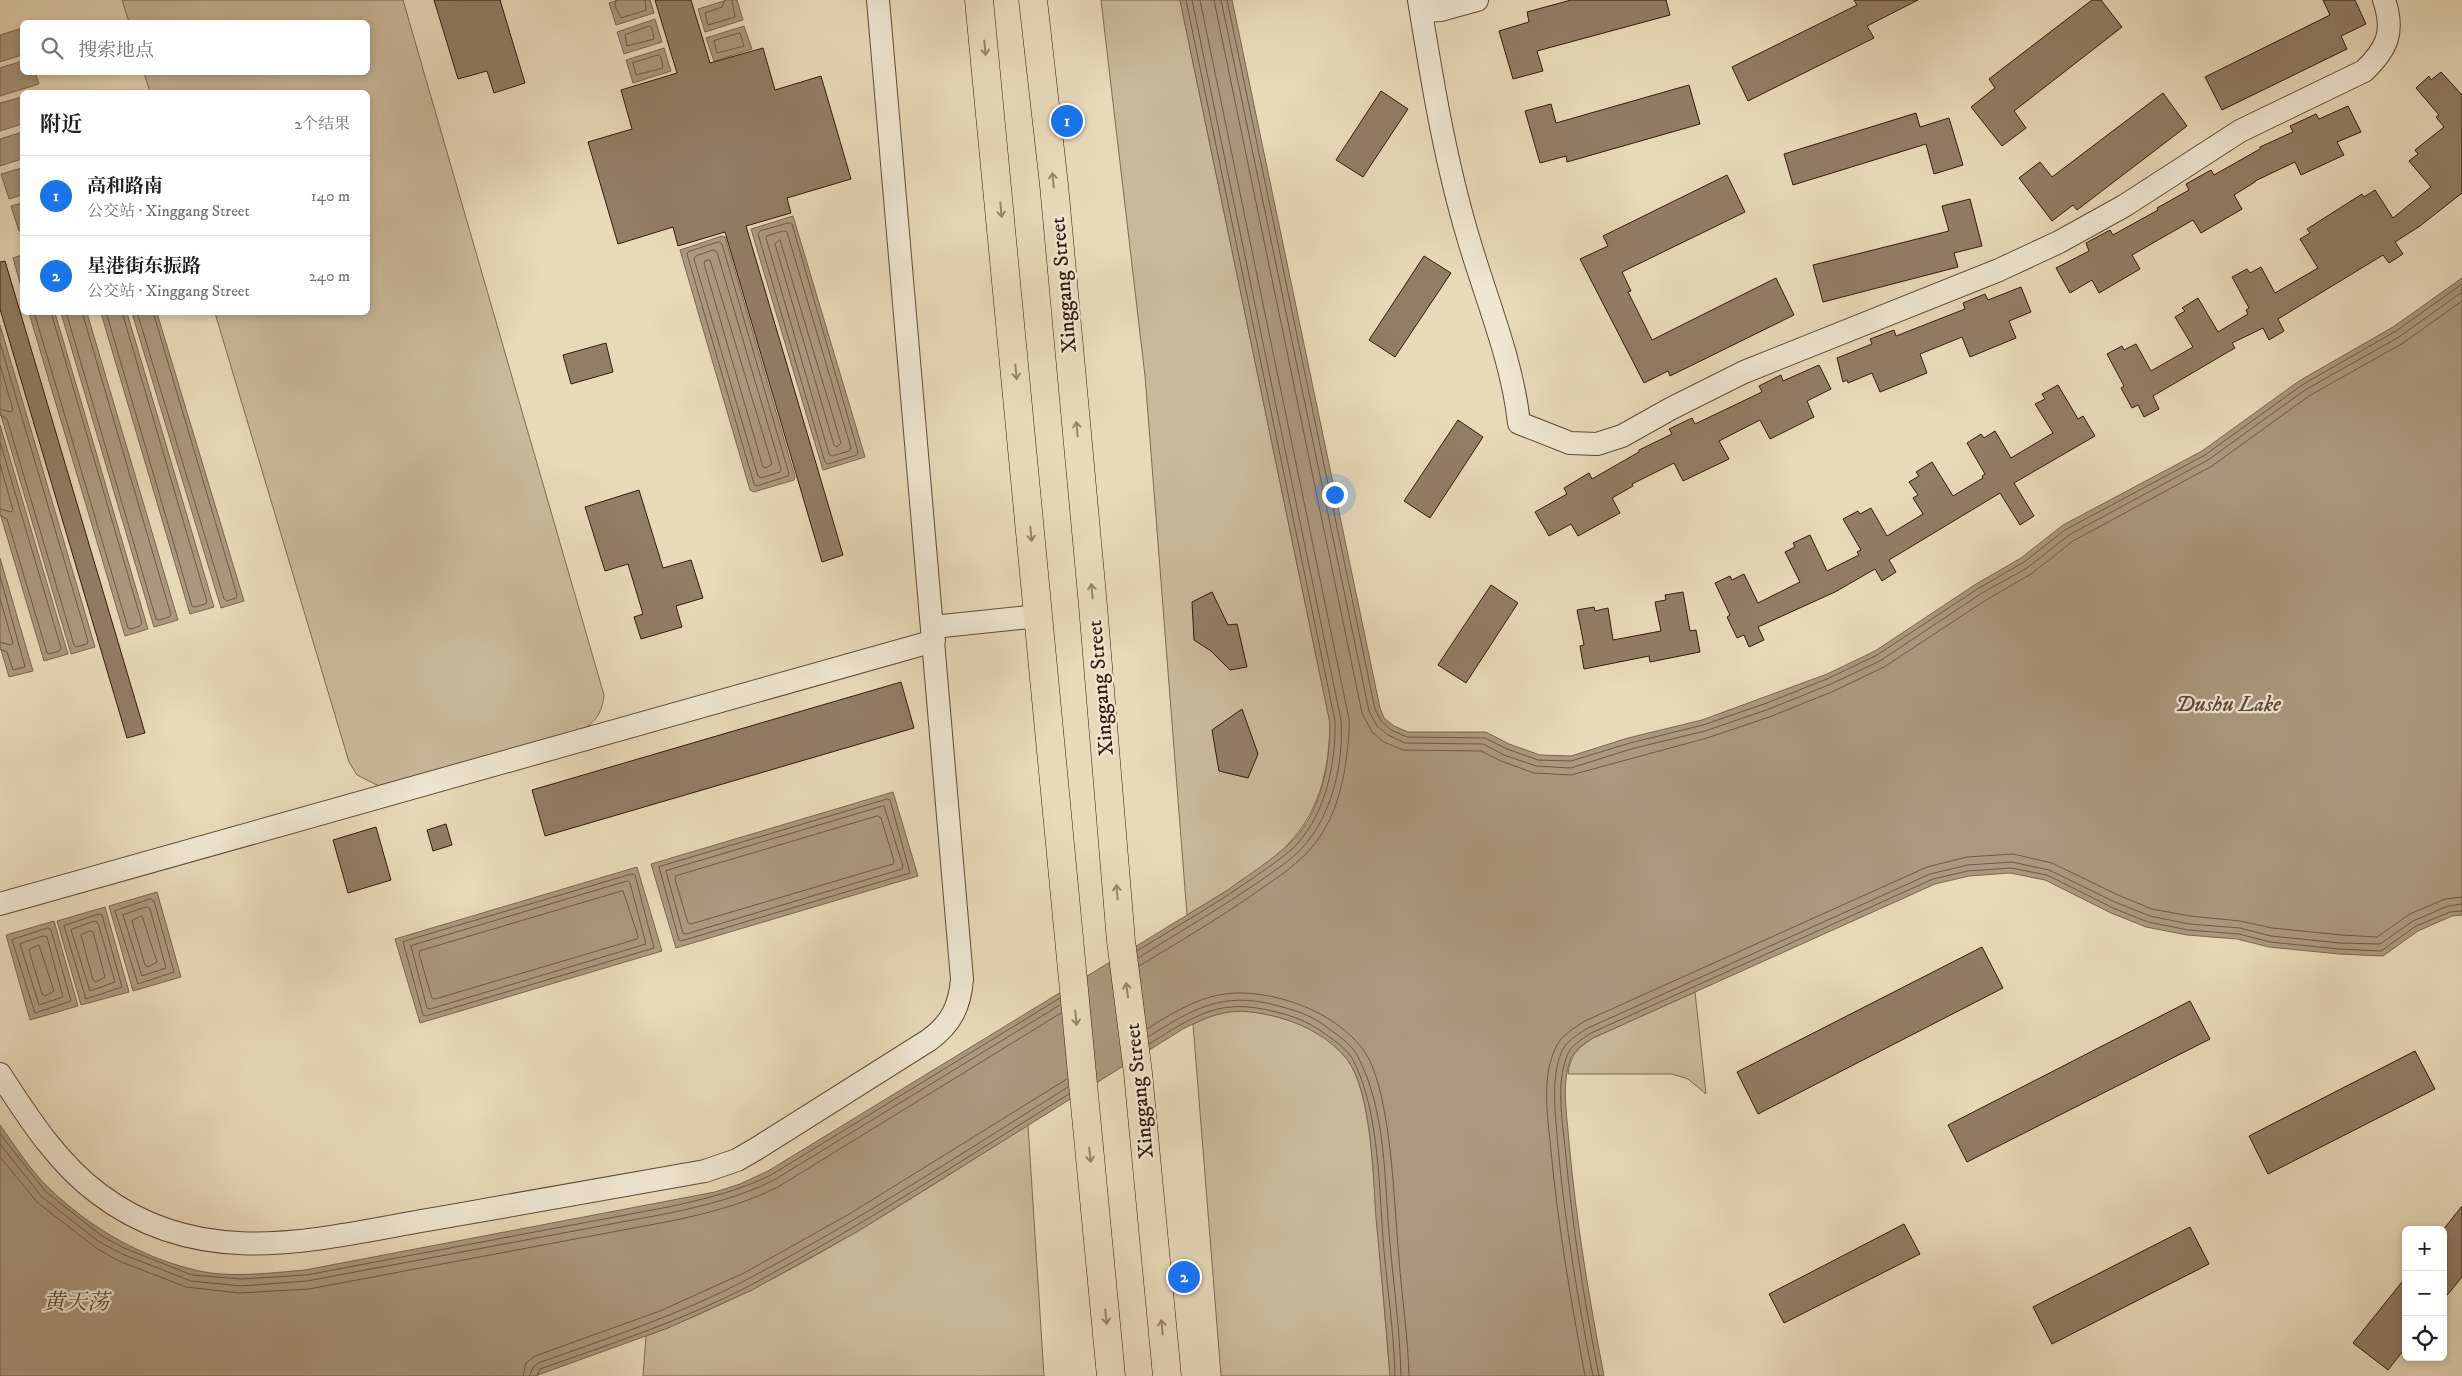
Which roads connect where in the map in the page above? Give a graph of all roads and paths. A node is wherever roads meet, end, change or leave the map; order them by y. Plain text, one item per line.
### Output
1 (878, 0) edge
2 (979, 0) edge
3 (1033, 0) edge
4 (1477, 0) edge
5 (2384, 0) edge
6 (1420, 5) edge
7 (1039, 616) junction
8 (933, 634) junction
9 (0, 904) edge
10 (0, 1074) edge
11 (1111, 1376) edge
12 (1167, 1376) edge

1 - 8 street
2 -> 7 main road
12 -> 3 main road, Xinggang Street
4 - 6 street
5 - 6 street
7 - 8 street
7 -> 11 main road
8 - 9 street
8 - 10 street

